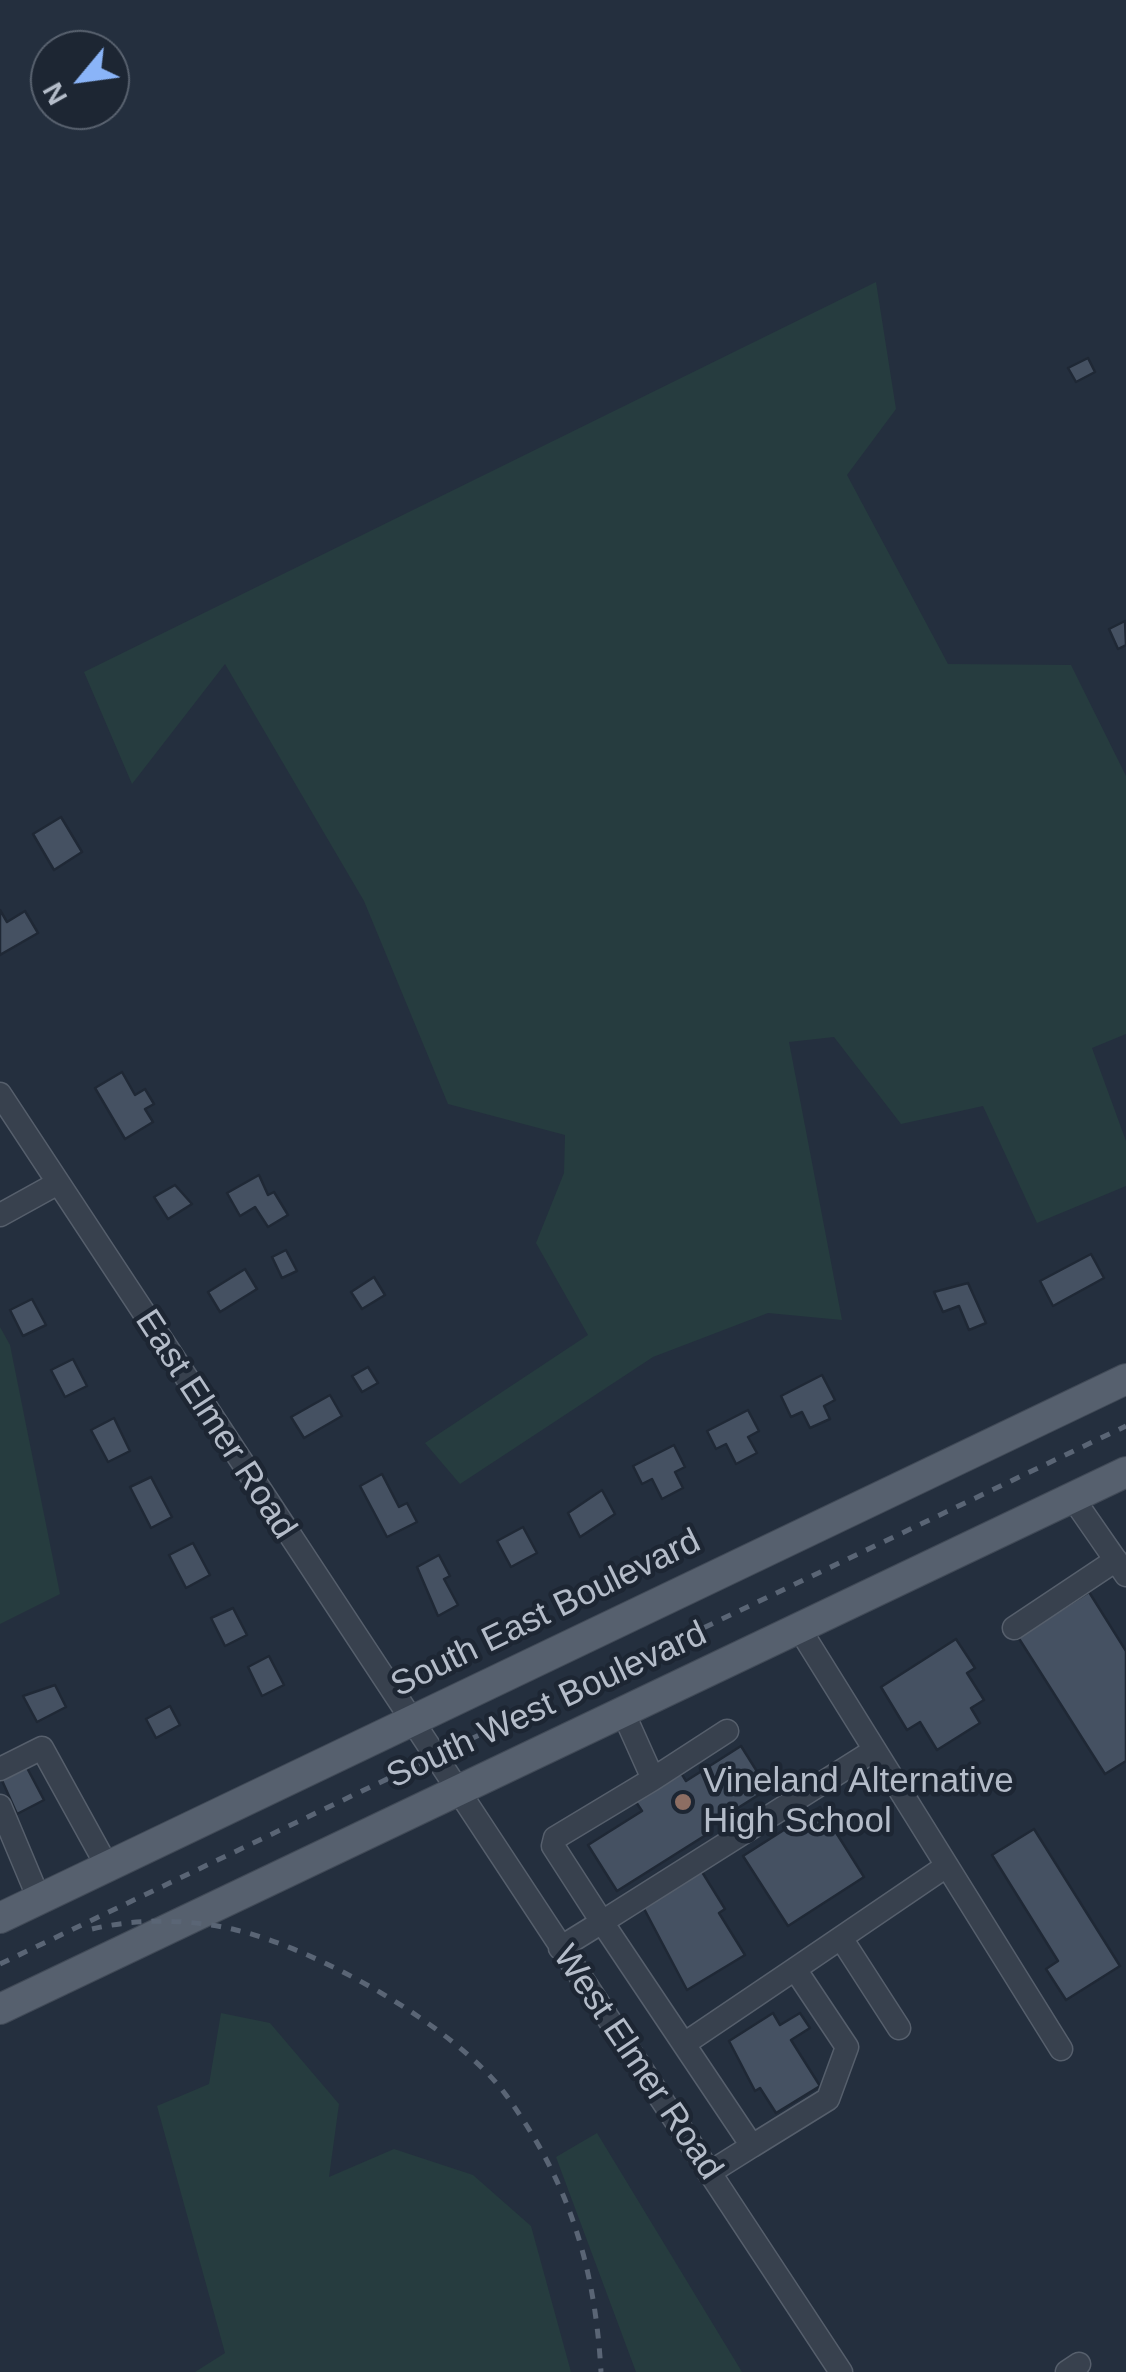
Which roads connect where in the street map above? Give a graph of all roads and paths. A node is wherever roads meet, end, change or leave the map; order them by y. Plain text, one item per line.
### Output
1 (0, 1094) edge
2 (21, 1126) junction
3 (0, 1139) edge
4 (58, 1183) junction
5 (0, 1215) edge
6 (1126, 1379) edge
7 (1126, 1472) edge
8 (1072, 1498) junction
9 (1121, 1567) edge
10 (798, 1628) junction
11 (1014, 1628) dead end
12 (623, 1712) junction
13 (410, 1720) junction
14 (727, 1731) dead end
15 (873, 1751) junction
16 (432, 1754) joint
17 (0, 1769) edge
18 (653, 1779) junction
19 (457, 1791) junction
20 (0, 1806) edge
21 (108, 1866) junction
22 (945, 1867) junction
23 (39, 1899) junction
24 (0, 1918) edge
25 (602, 1922) junction
26 (841, 1938) junction
27 (560, 1948) junction
28 (795, 1969) junction
29 (0, 2009) edge
30 (900, 2028) dead end
31 (684, 2044) junction
32 (1061, 2048) dead end
33 (752, 2146) junction
34 (710, 2174) junction
35 (841, 2372) edge

1 - 2 street, East Elmer Road
2 - 3 street
2 - 4 street, East Elmer Road
4 - 5 street
4 - 13 street, East Elmer Road
6 - 13 main road, South East Boulevard
7 - 8 main road, South West Boulevard
8 - 9 street
8 - 10 main road, South West Boulevard
9 - 11 street
10 - 12 main road, South West Boulevard
10 - 15 street
12 - 18 street
12 - 19 main road, South West Boulevard
13 - 16 street, East Elmer Road
13 - 21 main road, South East Boulevard
14 - 18 street
15 - 22 street
15 - 25 street
16 - 19 street, West Elmer Road
17 - 21 street
18 - 25 street
19 - 27 street, West Elmer Road
19 - 29 main road, South West Boulevard
20 - 23 street
21 - 23 main road, South East Boulevard
22 - 26 street
22 - 32 street
23 - 24 main road, South East Boulevard
25 - 27 street
25 - 31 street
26 - 28 street
26 - 30 street
27 - 34 street, West Elmer Road
28 - 31 street
28 - 33 street
31 - 33 street
33 - 34 street
34 - 35 street, West Elmer Road

